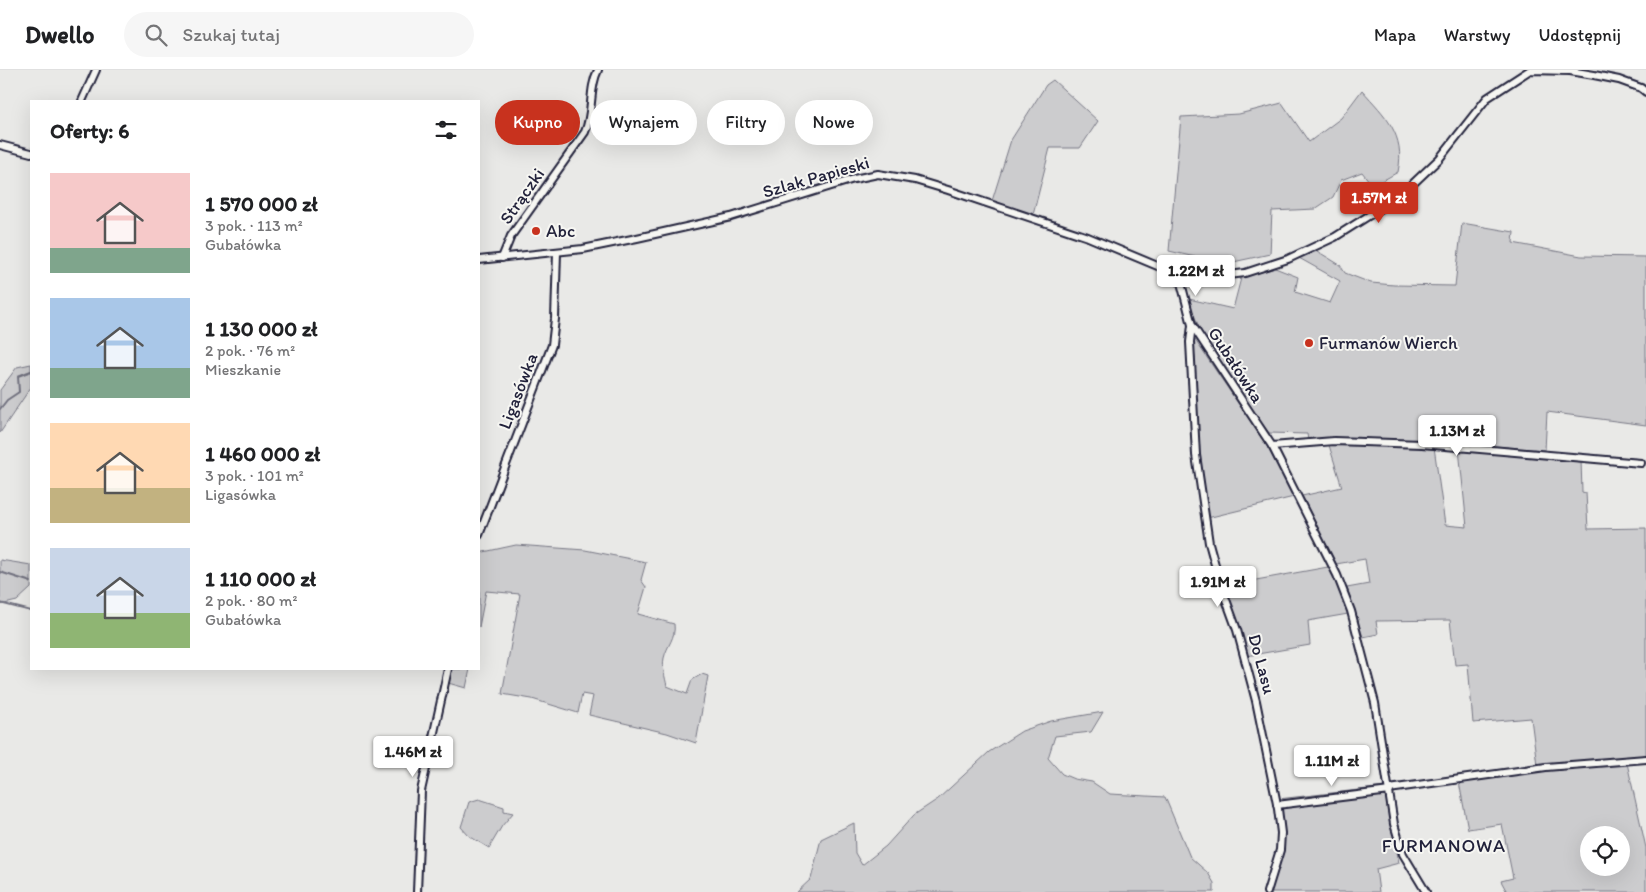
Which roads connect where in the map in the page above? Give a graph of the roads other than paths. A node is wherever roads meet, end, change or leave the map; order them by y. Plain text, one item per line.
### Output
1 (96, 70) edge
2 (598, 70) edge
3 (1531, 70) edge
4 (1646, 92) edge
5 (82, 100) edge
6 (0, 145) edge
7 (30, 153) edge
8 (557, 252) junction
9 (502, 258) junction
10 (480, 260) edge
11 (1178, 275) junction
12 (1192, 325) junction
13 (1272, 446) junction
14 (1641, 463) dead end
15 (480, 532) edge
16 (448, 670) edge
17 (1646, 759) edge
18 (1390, 790) junction
19 (1277, 805) junction
20 (417, 892) edge
21 (1267, 892) edge
22 (1426, 892) edge

1 - 5 street
2 - 9 street, Strączki
3 - 4 street
3 - 11 street
6 - 7 street
8 - 9 street, Szlak Papieski
8 - 11 street, Szlak Papieski
8 - 15 street, Ligasówka
9 - 10 street, Szlak Papieski
11 - 12 street, Gubałówka
12 - 13 street, Gubałówka
12 - 19 street, Do Lasu
13 - 14 street
13 - 18 street, Gubałówka
16 - 20 street
17 - 18 street
18 - 19 street
18 - 22 street, Gubałówka
19 - 21 street, Do Lasu

